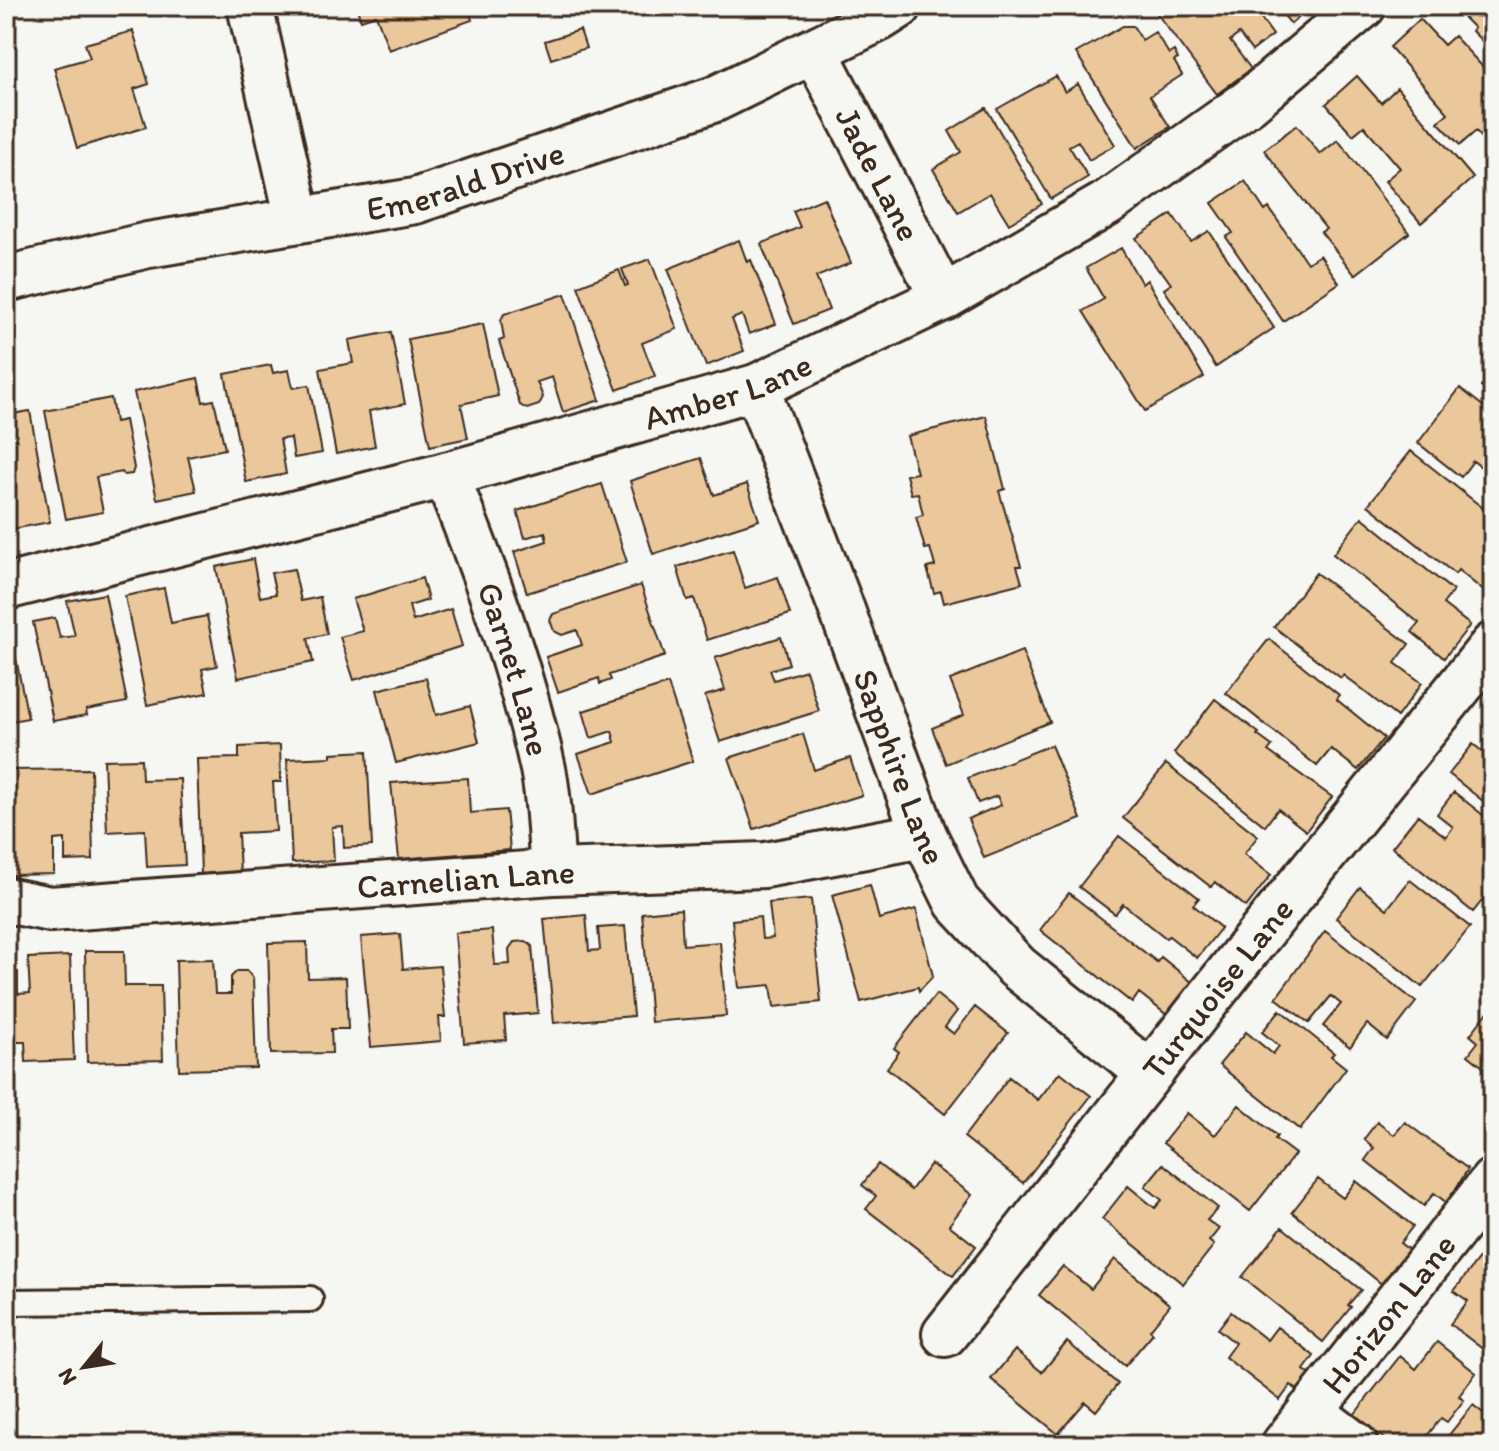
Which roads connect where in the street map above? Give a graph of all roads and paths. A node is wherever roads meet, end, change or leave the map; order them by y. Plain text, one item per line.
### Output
1 (250, 6) edge
2 (899, 6) edge
3 (1363, 6) edge
4 (815, 51) junction
5 (298, 220) junction
6 (6, 279) edge
7 (943, 298) junction
8 (756, 387) junction
9 (446, 475) junction
10 (6, 587) edge
11 (1493, 645) edge
12 (924, 835) junction
13 (553, 872) junction
14 (6, 900) edge
15 (1149, 1073) junction
16 (1493, 1181) edge
17 (310, 1299) dead end
18 (6, 1302) edge
19 (945, 1334) dead end
20 (1310, 1411) junction
21 (1284, 1445) edge
22 (1355, 1445) edge

1 - 5 street
2 - 4 street, Emerald Drive
3 - 7 street, Amber Lane
4 - 5 street, Emerald Drive
4 - 7 street, Jade Lane
5 - 6 street, Emerald Drive
7 - 8 street, Amber Lane
8 - 9 street, Amber Lane
8 - 12 street, Sapphire Lane
9 - 10 street, Amber Lane
9 - 13 street, Garnet Lane
11 - 15 street, Turquoise Lane
12 - 13 street, Carnelian Lane
12 - 15 street, Sapphire Lane
13 - 14 street, Carnelian Lane
15 - 19 street, Turquoise Lane
16 - 20 street, Horizon Lane
17 - 18 lane
20 - 21 street, Horizon Lane
20 - 22 street

